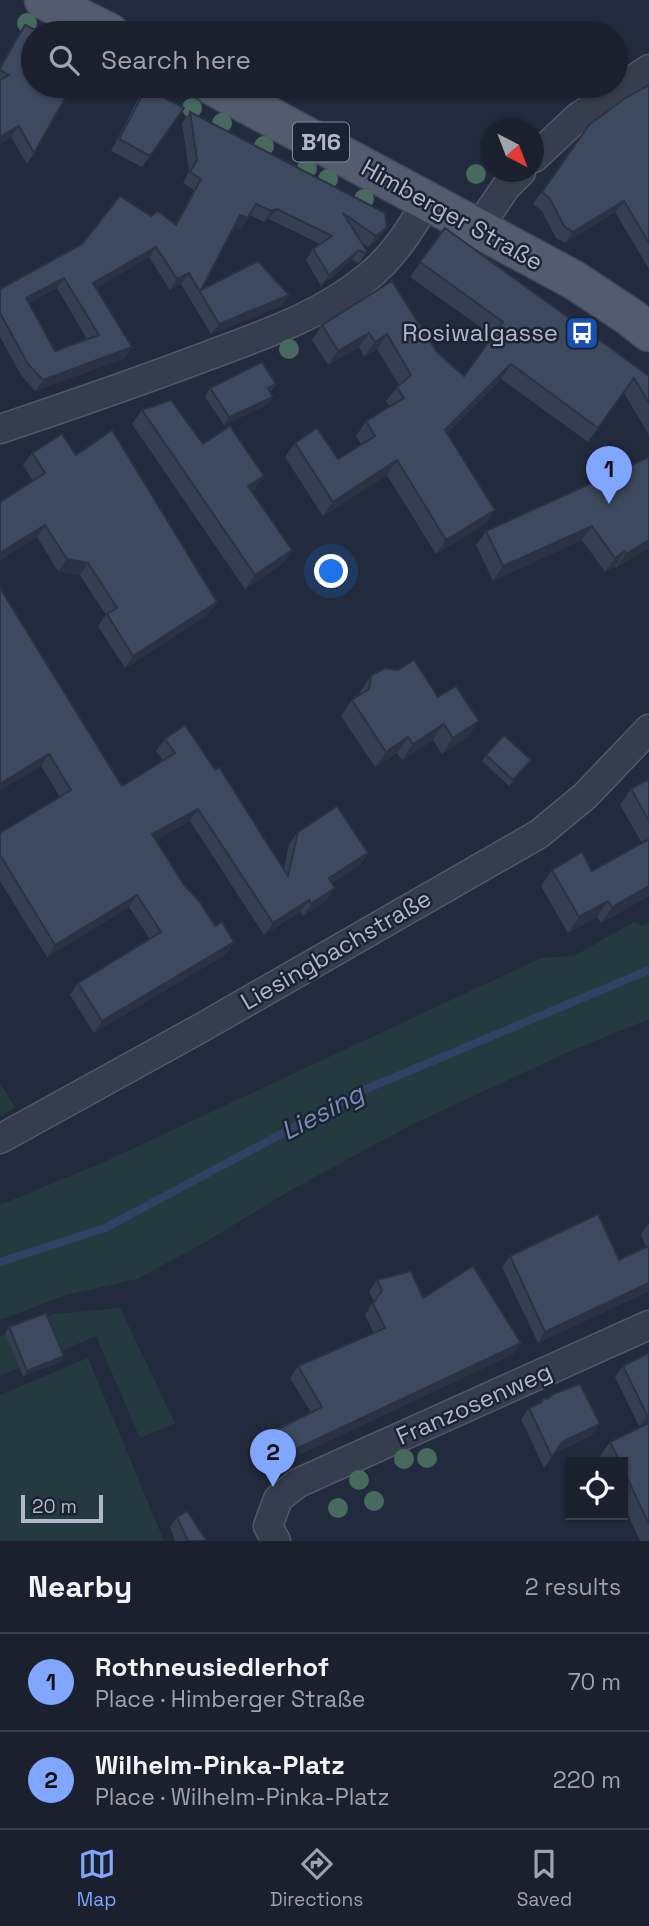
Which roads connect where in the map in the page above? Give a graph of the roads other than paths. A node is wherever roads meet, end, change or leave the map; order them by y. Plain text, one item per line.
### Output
1 (44, 0) edge
2 (86, 21) edge
3 (649, 69) edge
4 (628, 83) edge
5 (236, 98) edge
6 (606, 98) edge
7 (544, 149) edge
8 (511, 182) edge
9 (428, 200) junction
10 (478, 228) junction
11 (649, 332) edge
12 (0, 429) edge
13 (649, 729) edge
14 (0, 1139) edge
15 (649, 1325) edge
16 (276, 1541) edge

1 - 2 main road
3 - 4 street
5 - 9 main road, Himberger Straße / B16
6 - 7 street
8 - 10 street
9 - 10 main road, Himberger Straße / B16
9 - 12 street
10 - 11 main road, Himberger Straße / B16
13 - 14 street, Liesingbachstraße
15 - 16 street, Franzosenweg

